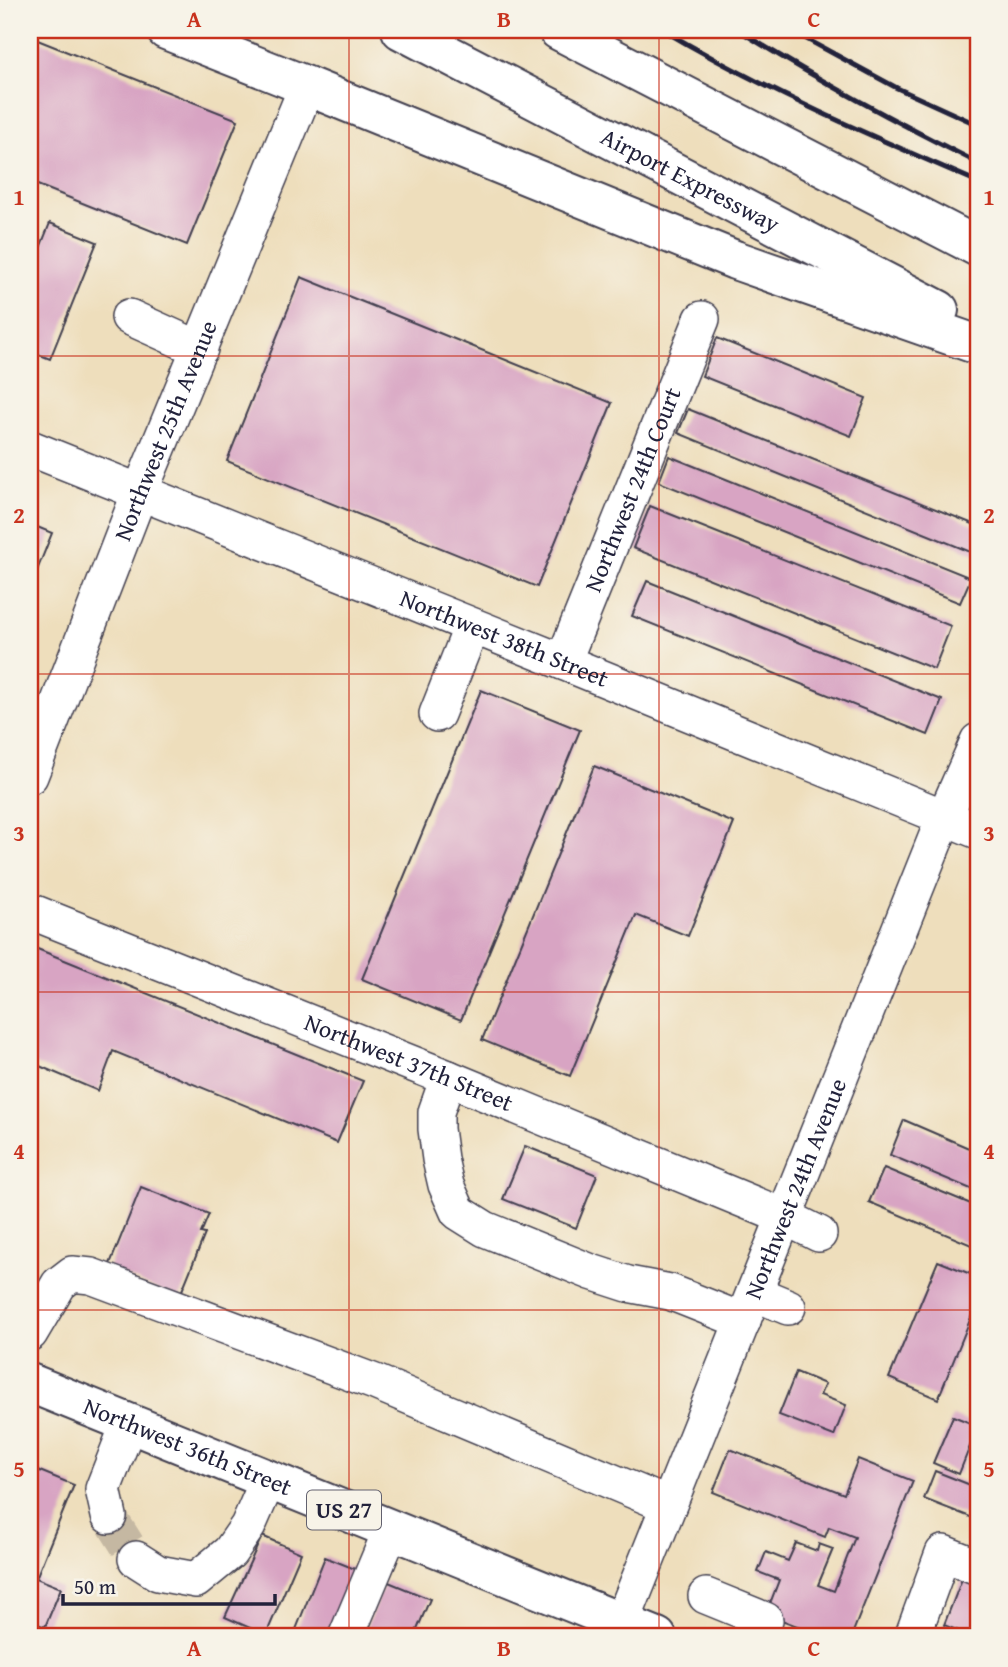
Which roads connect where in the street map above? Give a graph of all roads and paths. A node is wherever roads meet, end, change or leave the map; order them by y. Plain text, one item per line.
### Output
1 (166, 30) edge
2 (401, 30) edge
3 (558, 30) edge
4 (579, 30) edge
5 (616, 59) junction
6 (307, 86) junction
7 (978, 247) edge
8 (129, 317) dead end
9 (702, 319) dead end
10 (978, 331) edge
11 (978, 345) edge
12 (200, 349) junction
13 (30, 447) edge
14 (140, 492) junction
15 (472, 626) junction
16 (562, 662) junction
17 (437, 715) dead end
18 (978, 741) edge
19 (30, 776) edge
20 (944, 818) junction
21 (978, 831) edge
22 (30, 911) edge
23 (448, 1078) junction
24 (785, 1217) junction
25 (819, 1234) dead end
26 (749, 1307) junction
27 (788, 1307) dead end
28 (30, 1333) edge
29 (30, 1383) edge
30 (129, 1423) junction
31 (268, 1480) junction
32 (668, 1505) junction
33 (109, 1516) tunnel mouth
34 (391, 1530) junction
35 (136, 1559) tunnel mouth
36 (978, 1567) edge
37 (706, 1596) dead end
38 (619, 1630) edge
39 (346, 1637) edge
40 (657, 1637) edge
41 (759, 1637) edge
42 (919, 1637) edge

1 - 6 main road
2 - 10 main road, Airport Expressway
3 - 5 main road
4 - 5 main road
5 - 7 main road
6 - 11 main road
6 - 12 street, Northwest 25th Avenue
8 - 12 street
9 - 16 street, Northwest 24th Court
12 - 14 street, Northwest 25th Avenue
13 - 14 street, Northwest 38th Street
14 - 15 street, Northwest 38th Street
14 - 19 street, Northwest 25th Avenue
15 - 16 street, Northwest 38th Street
15 - 17 street
16 - 20 street, Northwest 38th Street
18 - 20 street, Northwest 24th Avenue
20 - 21 street, Northwest 38th Street
20 - 24 street, Northwest 24th Avenue
22 - 23 street, Northwest 37th Street
23 - 24 street, Northwest 37th Street
23 - 26 street
24 - 25 street, Northwest 37th Street
24 - 26 street, Northwest 24th Avenue
26 - 27 street
26 - 32 street, Northwest 24th Avenue
28 - 32 street
29 - 30 main road, Northwest 36th Street / US 27
30 - 31 main road, Northwest 36th Street / US 27
30 - 33 street
31 - 34 main road, Northwest 36th Street / US 27
31 - 35 street
32 - 38 street, Northwest 24th Avenue
34 - 38 main road, Northwest 36th Street / US 27
34 - 39 street
36 - 42 street
37 - 41 street
38 - 40 main road, Northwest 36th Street / US 27

